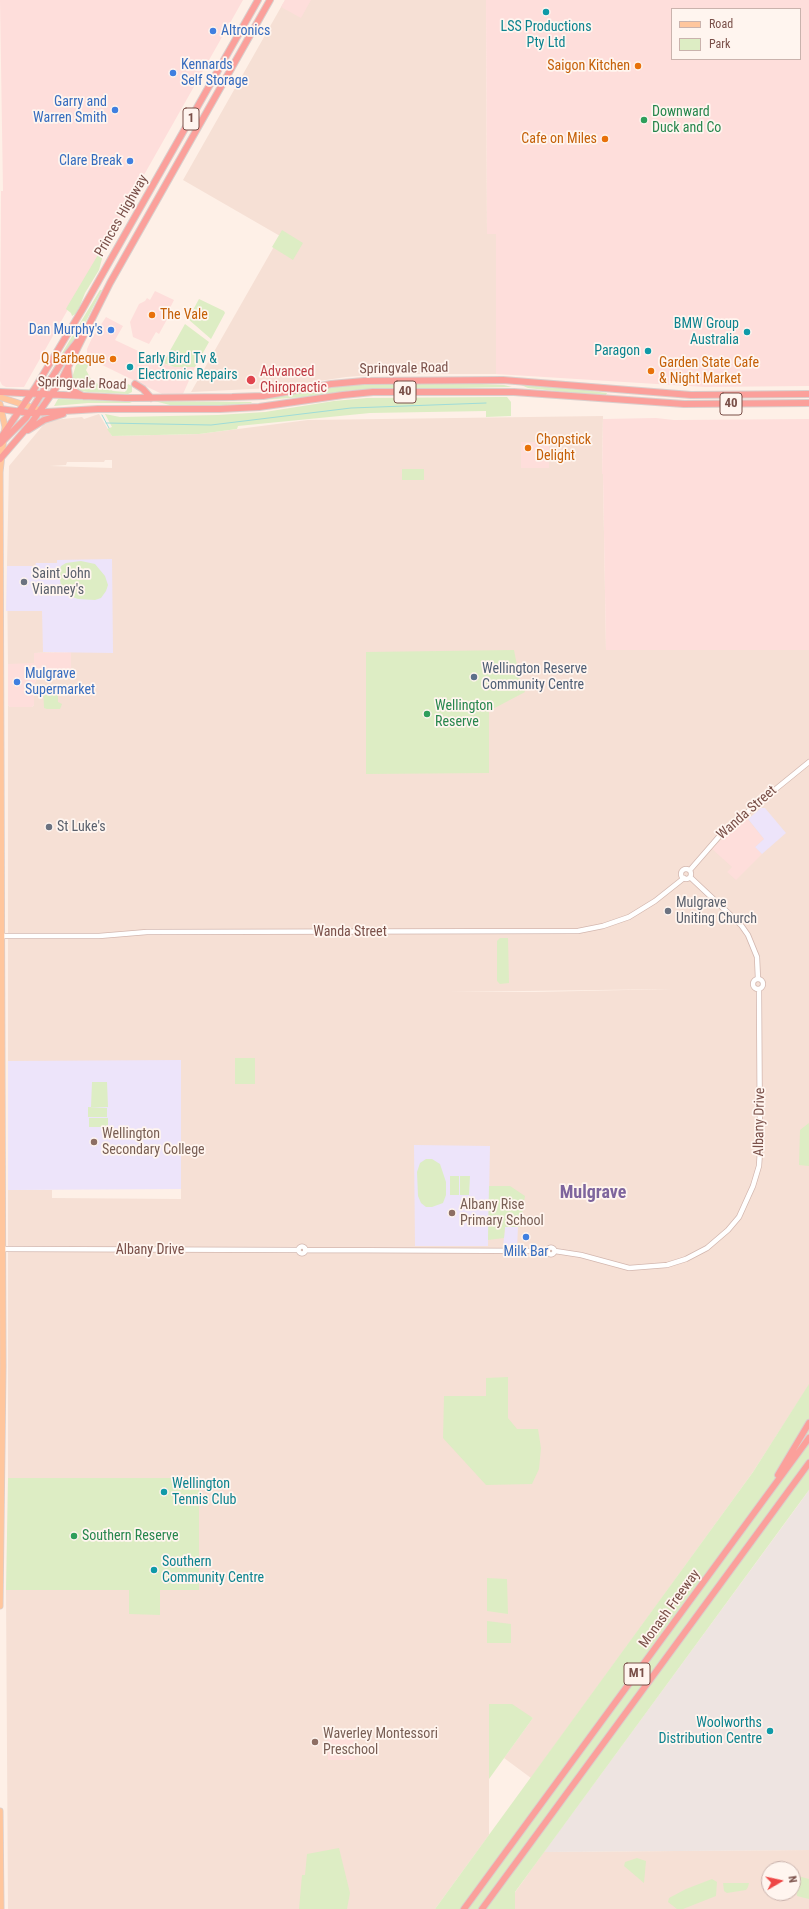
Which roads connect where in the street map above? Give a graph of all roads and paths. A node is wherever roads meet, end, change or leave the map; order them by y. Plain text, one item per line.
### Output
1 (258, 0) edge
2 (270, 0) edge
3 (116, 251) junction
4 (125, 256) junction
5 (83, 335) junction
6 (68, 369) junction
7 (135, 384) dead end
8 (613, 388) junction
9 (620, 389) junction
10 (0, 392) edge
11 (31, 394) junction
12 (809, 394) edge
13 (41, 395) junction
14 (52, 395) junction
15 (0, 397) edge
16 (85, 397) junction
17 (151, 398) junction
18 (613, 400) junction
19 (620, 401) junction
20 (809, 403) edge
21 (24, 404) junction
22 (0, 408) edge
23 (72, 411) junction
24 (19, 412) junction
25 (42, 412) junction
26 (30, 413) junction
27 (4, 432) junction
28 (23, 433) junction
29 (1, 441) edge
30 (0, 451) edge
31 (1, 458) edge
32 (0, 488) edge
33 (809, 762) edge
34 (690, 870) junction
35 (690, 877) junction
36 (684, 878) junction
37 (2, 936) junction
38 (3, 1249) junction
39 (809, 1423) edge
40 (809, 1438) edge
41 (809, 1464) edge
42 (763, 1501) junction
43 (0, 1606) edge
44 (0, 1811) edge
45 (1, 1909) edge
46 (464, 1909) edge
47 (482, 1909) edge

1 - 3 highway, Princes Highway / 1
2 - 4 highway, Princes Highway / 1
3 - 4 highway
3 - 11 highway, Princes Highway / 1
4 - 5 highway, Princes Highway / 1
5 - 6 highway, Princes Highway / 1
5 - 13 highway, Princes Highway
6 - 14 highway, Princes Highway / 1
6 - 16 highway
7 - 17 highway
8 - 9 highway, Springvale Road / 40
8 - 17 highway, Springvale Road / 40
8 - 18 highway
9 - 12 highway, Springvale Road / 40
9 - 19 highway
10 - 11 highway, Springvale Road / 40
11 - 13 highway, Springvale Road / 40
11 - 21 highway, Princes Highway / 1
13 - 14 highway, Springvale Road / 40
13 - 26 highway, Princes Highway
14 - 16 highway, Springvale Road / 40
14 - 25 highway, Princes Highway / 1
15 - 21 main road
16 - 17 highway, Springvale Road / 40
18 - 19 highway, Springvale Road / 40
18 - 23 highway, Springvale Road / 40
19 - 20 highway, Springvale Road / 40
21 - 24 highway, Princes Highway / 1
21 - 26 main road
22 - 24 highway, Springvale Road / 40
22 - 27 main road
23 - 25 highway, Springvale Road / 40
23 - 28 highway
24 - 26 highway, Springvale Road / 40
24 - 27 highway, Princes Highway / 1
25 - 26 highway, Springvale Road / 40
25 - 28 highway, Princes Highway / 1
26 - 29 highway, Princes Highway
27 - 29 highway, Princes Highway / 1
28 - 31 highway, Princes Highway / 1
29 - 31 main road
30 - 31 main road
31 - 32 main road
32 - 37 main road
33 - 34 street, Wanda Street
34 - 35 street
34 - 36 street
35 - 36 street
35 - 38 street, Albany Drive
36 - 37 street, Wanda Street
37 - 38 main road
38 - 43 main road
39 - 42 highway
40 - 42 highway, Monash Freeway / M1
41 - 47 highway, Monash Freeway / M1
42 - 46 highway, Monash Freeway / M1
44 - 45 main road

